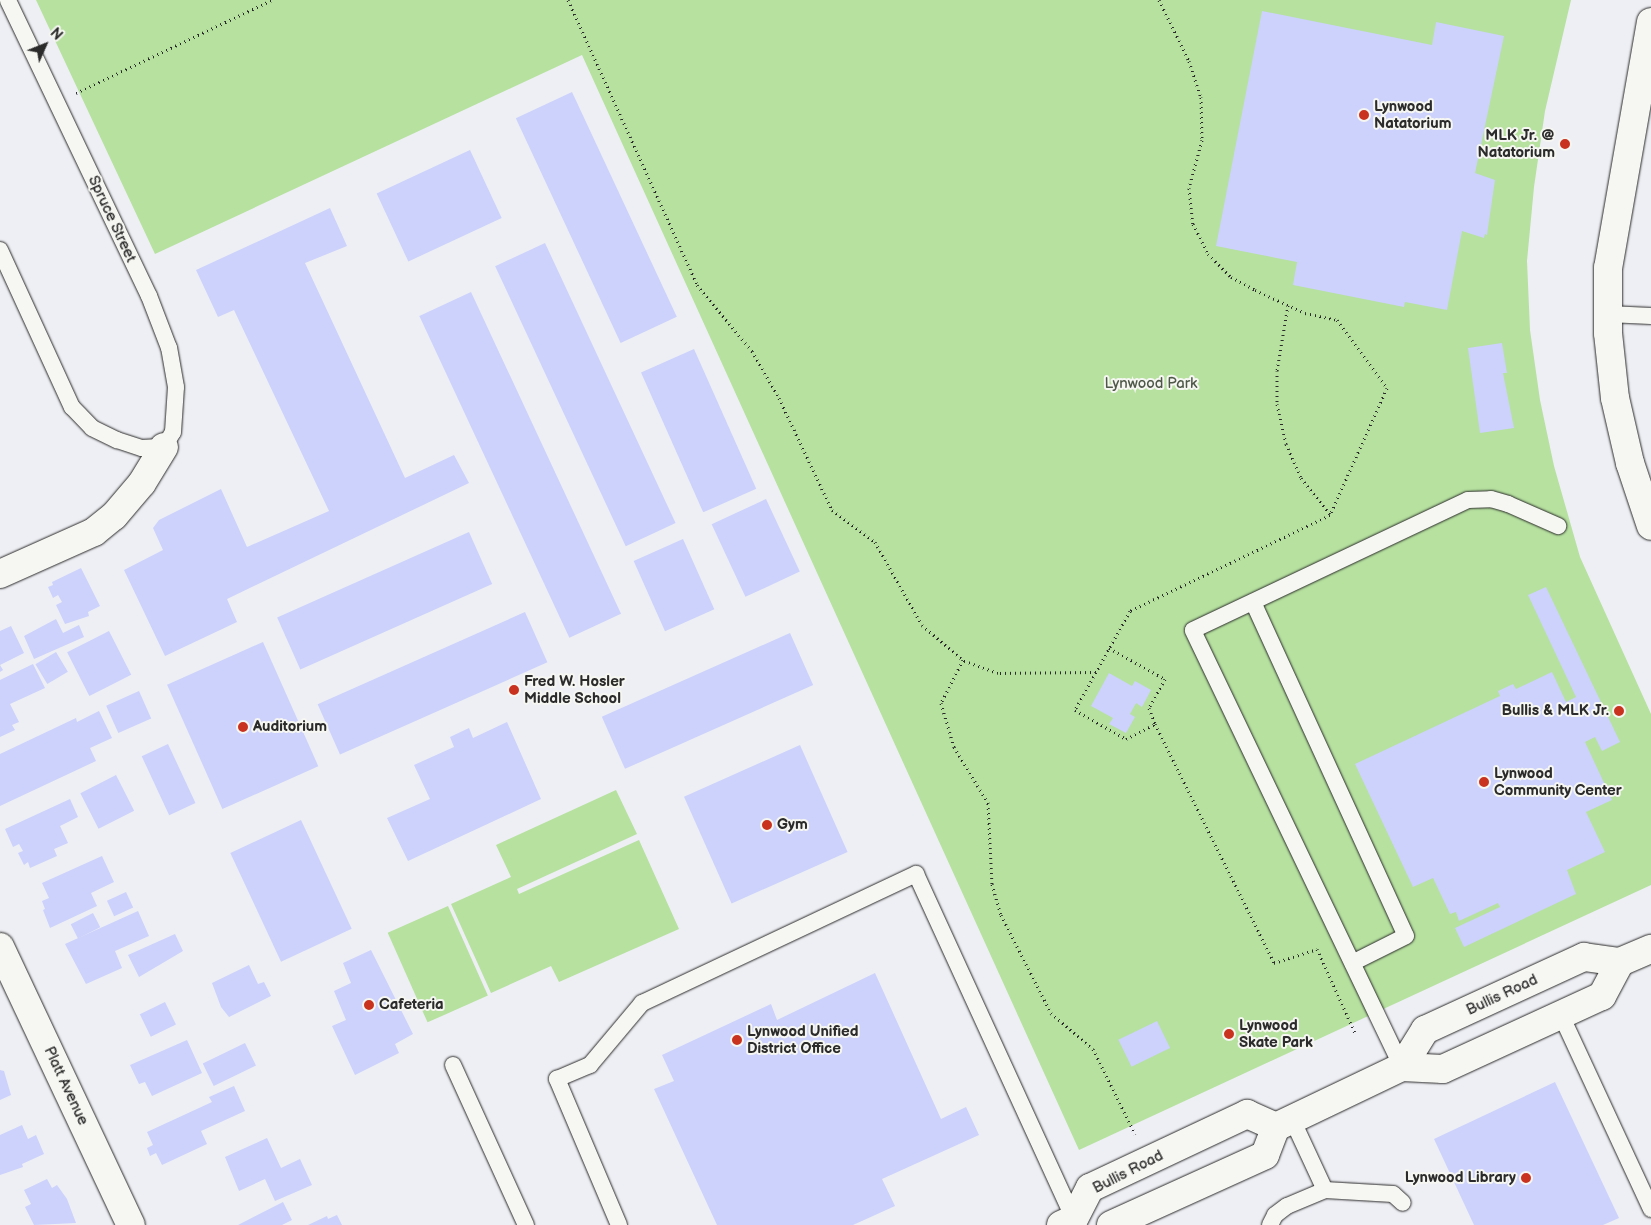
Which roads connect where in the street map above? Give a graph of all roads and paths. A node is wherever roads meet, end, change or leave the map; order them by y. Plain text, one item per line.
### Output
1 (8, 0) edge
2 (272, 0) edge
3 (568, 0) edge
4 (1159, 0) edge
5 (1651, 22) edge
6 (74, 94) dead end
7 (1642, 109) edge
8 (0, 250) edge
9 (1288, 305) junction
10 (1608, 314) junction
11 (1651, 316) edge
12 (164, 447) junction
13 (1330, 515) junction
14 (1651, 525) edge
15 (1558, 526) dead end
16 (0, 574) edge
17 (1253, 602) junction
18 (1109, 648) junction
19 (963, 660) junction
20 (1096, 672) junction
21 (1155, 724) junction
22 (0, 947) edge
23 (1651, 949) edge
24 (1620, 962) junction
25 (1352, 963) junction
26 (1561, 1015) junction
27 (1356, 1035) dead end
28 (453, 1065) dead end
29 (1402, 1067) junction
30 (1284, 1123) junction
31 (1135, 1134) dead end
32 (1325, 1190) junction
33 (1403, 1203) dead end
34 (1651, 1209) edge
35 (1078, 1223) edge
36 (131, 1225) edge
37 (526, 1225) edge
38 (619, 1225) edge
39 (1111, 1225) edge
40 (1270, 1225) edge

1 - 12 lane, Spruce Street
2 - 6 path
3 - 19 path
4 - 9 path
5 - 7 street
7 - 10 street
8 - 12 lane
9 - 13 path
9 - 13 path
10 - 11 lane
10 - 14 street
12 - 16 street, Spruce Street
13 - 18 path
15 - 17 lane
17 - 25 lane
17 - 25 lane
18 - 20 path
18 - 21 path
19 - 20 path
19 - 31 path
20 - 21 path
21 - 27 path
22 - 36 street, Platt Avenue
23 - 24 street
24 - 26 street
24 - 29 street, Bullis Road
25 - 29 lane
26 - 29 street
26 - 34 lane
28 - 37 lane
29 - 30 street
30 - 32 lane
30 - 35 street, Bullis Road
30 - 39 street
32 - 33 lane
32 - 40 lane
35 - 38 lane

